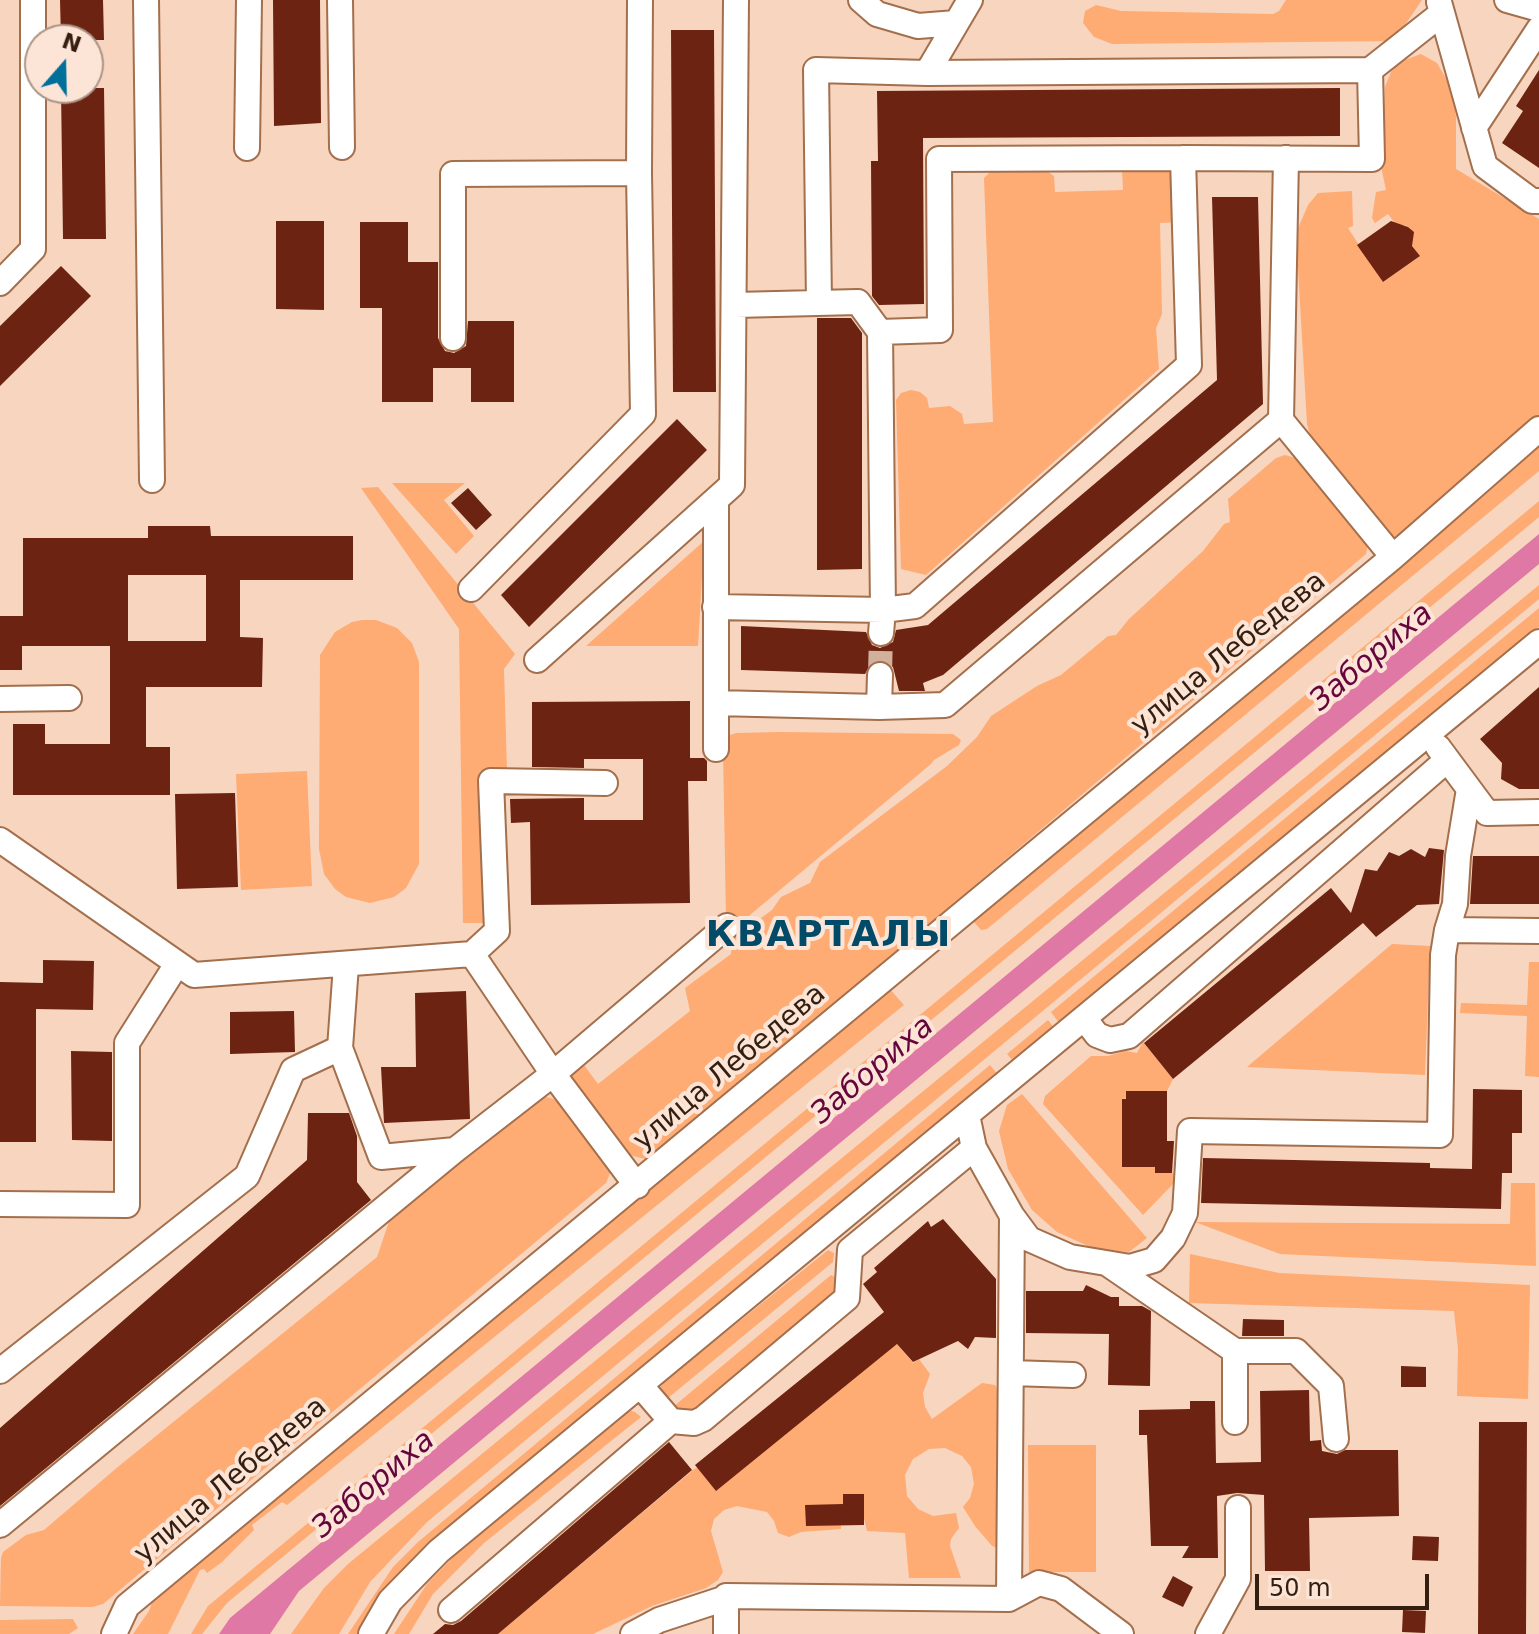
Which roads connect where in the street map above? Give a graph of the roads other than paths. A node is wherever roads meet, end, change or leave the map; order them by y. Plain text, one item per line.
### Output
1 (33, 0) edge
2 (146, 0) edge
3 (249, 0) edge
4 (340, 0) edge
5 (640, 0) edge
6 (736, 0) edge
7 (861, 0) edge
8 (970, 0) edge
9 (1507, 0) edge
10 (1440, 7) edge
11 (1539, 9) edge
12 (956, 23) junction
13 (1539, 29) edge
14 (1370, 70) junction
15 (927, 73) junction
16 (1474, 128) junction
17 (342, 147) dead end
18 (247, 148) dead end
19 (1183, 158) junction
20 (1286, 158) junction
21 (639, 173) junction
22 (1539, 201) edge
23 (0, 283) edge
24 (819, 303) junction
25 (735, 305) junction
26 (880, 332) junction
27 (453, 338) dead end
28 (1281, 420) junction
29 (1539, 429) edge
30 (152, 480) dead end
31 (716, 500) junction
32 (1393, 557) junction
33 (471, 589) dead end
34 (715, 607) junction
35 (882, 622) junction
36 (1539, 642) edge
37 (537, 660) dead end
38 (880, 675) tunnel mouth
39 (69, 698) dead end
40 (0, 699) edge
41 (716, 703) junction
42 (879, 707) junction
43 (1428, 734) junction
44 (716, 749) dead end
45 (1447, 760) junction
46 (605, 783) dead end
47 (1469, 789) junction
48 (1539, 812) edge
49 (1313, 829) junction
50 (0, 840) edge
51 (1335, 857) junction
52 (727, 926) dead end
53 (1447, 930) junction
54 (1539, 931) edge
55 (472, 954) junction
56 (177, 964) junction
57 (346, 965) junction
58 (1084, 1018) junction
59 (340, 1048) junction
60 (553, 1074) junction
61 (967, 1115) junction
62 (974, 1148) junction
63 (455, 1150) junction
64 (637, 1186) junction
65 (0, 1204) edge
66 (1012, 1216) junction
67 (1106, 1263) junction
68 (1235, 1351) junction
69 (0, 1371) edge
70 (1011, 1373) junction
71 (1073, 1375) dead end
72 (640, 1385) junction
73 (671, 1421) junction
74 (1235, 1422) dead end
75 (1336, 1439) dead end
76 (1238, 1508) dead end
77 (0, 1525) edge
78 (726, 1598) junction
79 (1009, 1599) junction
80 (451, 1610) dead end
81 (114, 1634) edge
82 (371, 1634) edge
83 (633, 1634) edge
84 (726, 1634) edge
85 (1121, 1634) edge
86 (1208, 1634) edge

1 - 23 street
2 - 30 street
3 - 18 street
4 - 17 street
5 - 21 street
6 - 25 street
7 - 12 street
8 - 12 street
9 - 11 street
10 - 14 street
10 - 16 street
12 - 15 street
13 - 16 street
14 - 15 street
14 - 20 street
15 - 24 street
16 - 22 street
19 - 20 street
19 - 26 street
19 - 35 street
20 - 28 street
21 - 27 street
21 - 33 street
24 - 25 street
24 - 26 street
25 - 31 street
26 - 35 street
28 - 32 street
28 - 42 street
29 - 32 street, улица Лебедева
31 - 34 street
31 - 37 street
32 - 64 street, улица Лебедева
34 - 35 street
34 - 41 street
36 - 43 street
38 - 42 street
39 - 40 street
41 - 42 street
41 - 44 street
43 - 45 street
43 - 49 street
45 - 47 street
45 - 51 street
46 - 55 street
47 - 48 street
47 - 53 street
49 - 51 street
49 - 58 street
50 - 56 street
51 - 58 street
52 - 60 street
53 - 54 street
53 - 67 street
55 - 57 street
55 - 60 street
56 - 57 street
56 - 65 street
57 - 59 street
58 - 61 street
59 - 63 street
59 - 69 street
60 - 63 street
60 - 64 street
61 - 62 street
61 - 72 street
62 - 66 street
62 - 73 street
63 - 77 street
64 - 81 street, улица Лебедева
66 - 67 street
66 - 70 street
67 - 68 street
68 - 74 street
68 - 75 street
70 - 71 street
70 - 79 street
72 - 73 street
72 - 82 street
73 - 80 street
76 - 86 street
78 - 79 street
78 - 83 street
78 - 84 street
79 - 85 street

